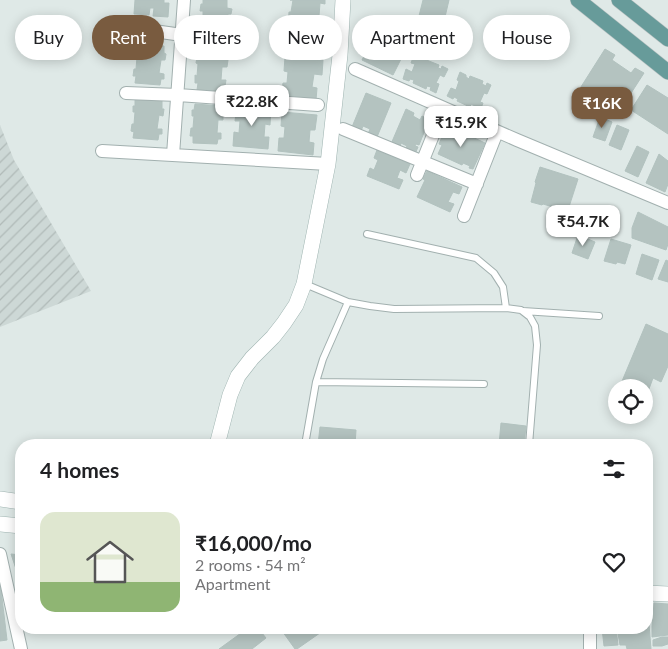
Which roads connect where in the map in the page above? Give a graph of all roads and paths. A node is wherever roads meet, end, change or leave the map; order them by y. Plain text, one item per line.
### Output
1 (184, 0) edge
2 (343, 0) edge
3 (578, 0) edge
4 (619, 0) edge
5 (183, 15) edge
6 (342, 19) edge
7 (668, 39) edge
8 (180, 60) edge
9 (339, 60) edge
10 (354, 69) dead end
11 (668, 72) edge
12 (126, 93) dead end
13 (178, 95) junction
14 (318, 106) dead end
15 (444, 108) junction
16 (343, 129) dead end
17 (497, 132) junction
18 (102, 151) dead end
19 (173, 155) junction
20 (424, 161) junction
21 (328, 164) junction
22 (417, 175) dead end
23 (477, 184) junction
24 (668, 203) edge
25 (464, 216) dead end
26 (367, 234) dead end
27 (304, 284) junction
28 (348, 302) junction
29 (506, 308) junction
30 (522, 311) junction
31 (599, 316) dead end
32 (316, 382) junction
33 (484, 384) dead end
34 (219, 439) edge
35 (307, 439) edge
36 (530, 439) edge
37 (0, 499) edge
38 (15, 501) edge
39 (0, 524) edge
40 (15, 525) edge
41 (0, 554) edge
42 (653, 593) edge
43 (668, 594) edge
44 (15, 622) edge
45 (18, 634) edge
46 (590, 634) edge
47 (21, 649) edge
48 (590, 649) edge

1 - 5 street
2 - 6 street
3 - 11 main road
4 - 7 main road
8 - 13 street
9 - 21 street
10 - 15 street
12 - 13 street
13 - 14 street
13 - 19 street
15 - 17 street
15 - 20 street
16 - 20 street
17 - 23 street
17 - 24 street
18 - 19 street
19 - 21 street
20 - 22 street
20 - 23 street
21 - 27 street
23 - 25 street
26 - 29 lane
27 - 28 lane
27 - 34 street
28 - 29 lane
28 - 32 lane
29 - 30 lane
30 - 31 lane
30 - 36 lane
32 - 33 lane
32 - 35 lane
37 - 38 street
39 - 40 street
41 - 44 street
42 - 43 street
45 - 47 street
46 - 48 street

